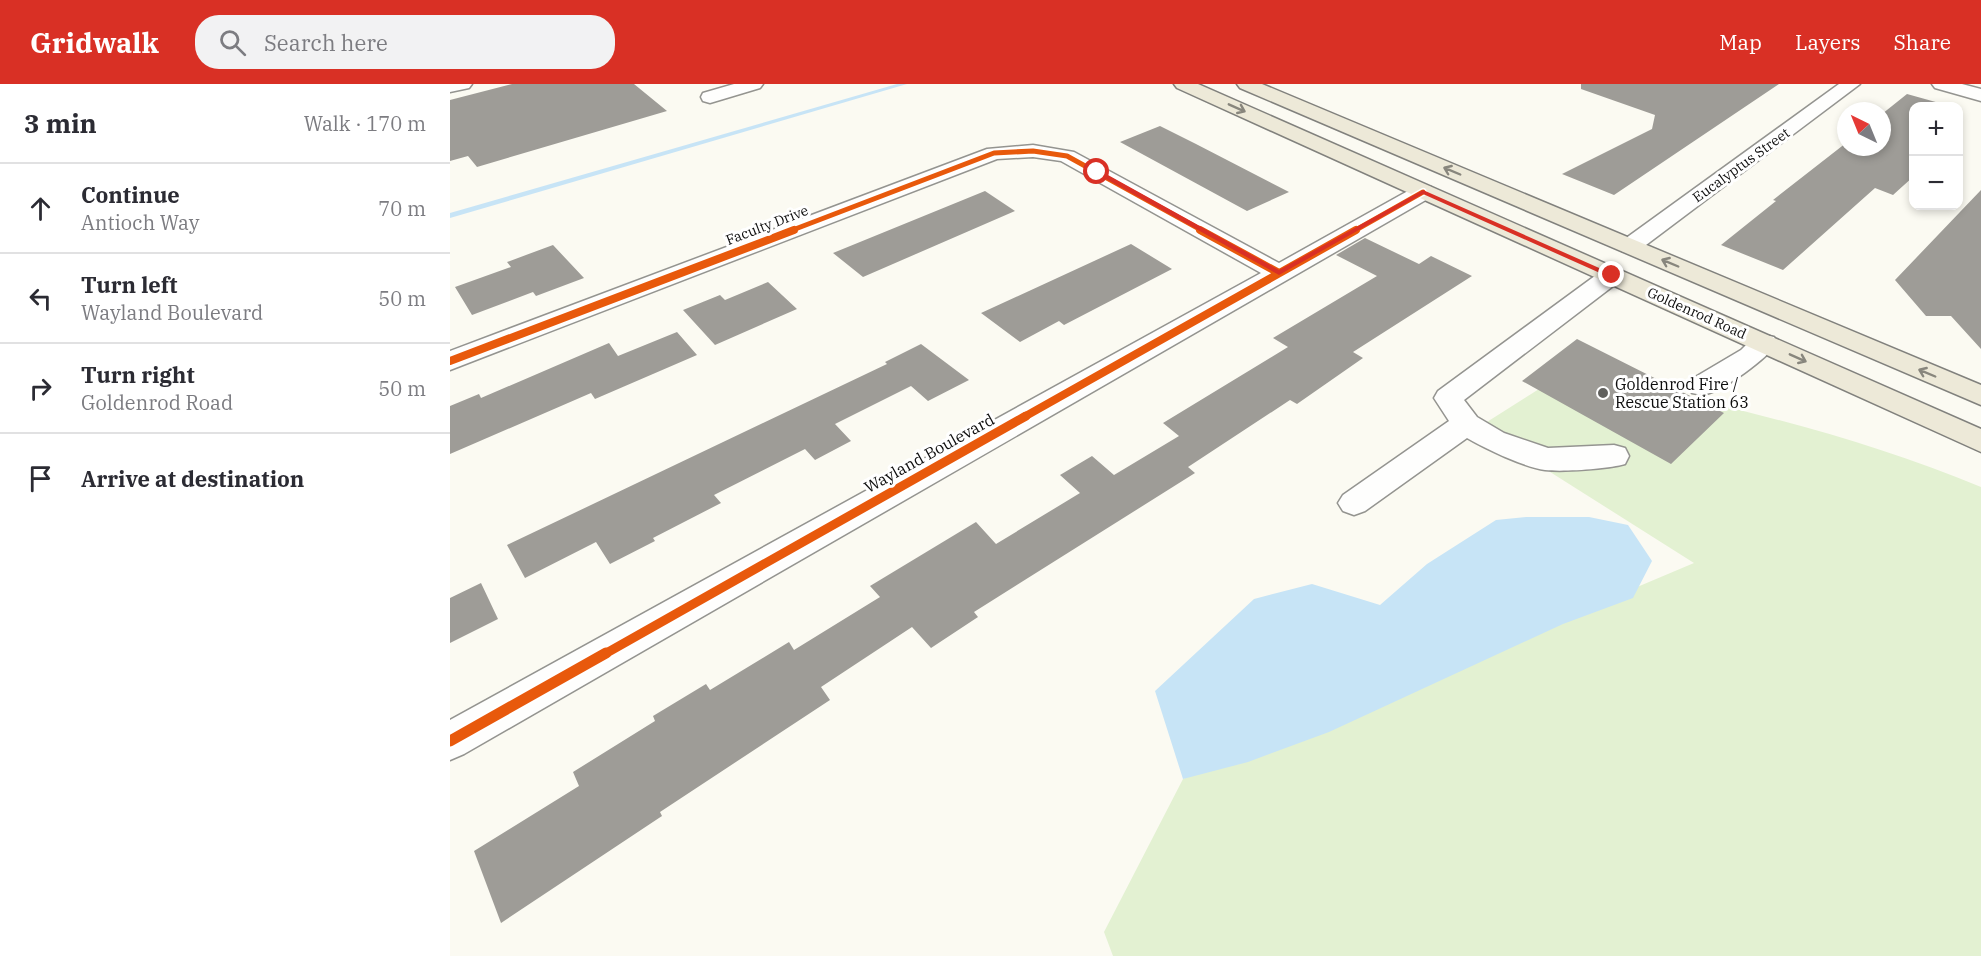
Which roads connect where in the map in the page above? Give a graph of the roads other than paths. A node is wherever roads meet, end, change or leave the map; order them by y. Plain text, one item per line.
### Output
1 (463, 84) edge
2 (692, 84) edge
3 (754, 84) edge
4 (1183, 84) edge
5 (1246, 84) edge
6 (1851, 84) edge
7 (1941, 84) edge
8 (450, 87) edge
9 (1981, 95) edge
10 (1423, 192) junction
11 (1630, 246) junction
12 (1279, 273) junction
13 (1612, 275) junction
14 (1757, 300) junction
15 (1764, 343) junction
16 (450, 361) edge
17 (1702, 386) dead end
18 (1981, 396) edge
19 (1466, 424) junction
20 (1981, 441) edge
21 (1614, 456) dead end
22 (1354, 503) dead end
23 (450, 741) edge

1 - 8 street
2 - 3 street
4 -> 10 main road, Goldenrod Road
11 -> 5 main road
6 - 11 street, Eucalyptus Street
7 - 9 street
10 - 12 street, Wayland Boulevard
10 - 13 main road, Goldenrod Road
10 - 14 main road
14 -> 11 main road
12 - 16 street, Faculty Drive
12 - 23 street, Wayland Boulevard
13 - 15 main road, Goldenrod Road
13 - 19 street
18 -> 14 main road
15 - 17 street
15 -> 20 main road, Goldenrod Road
19 - 21 street
19 - 22 street

